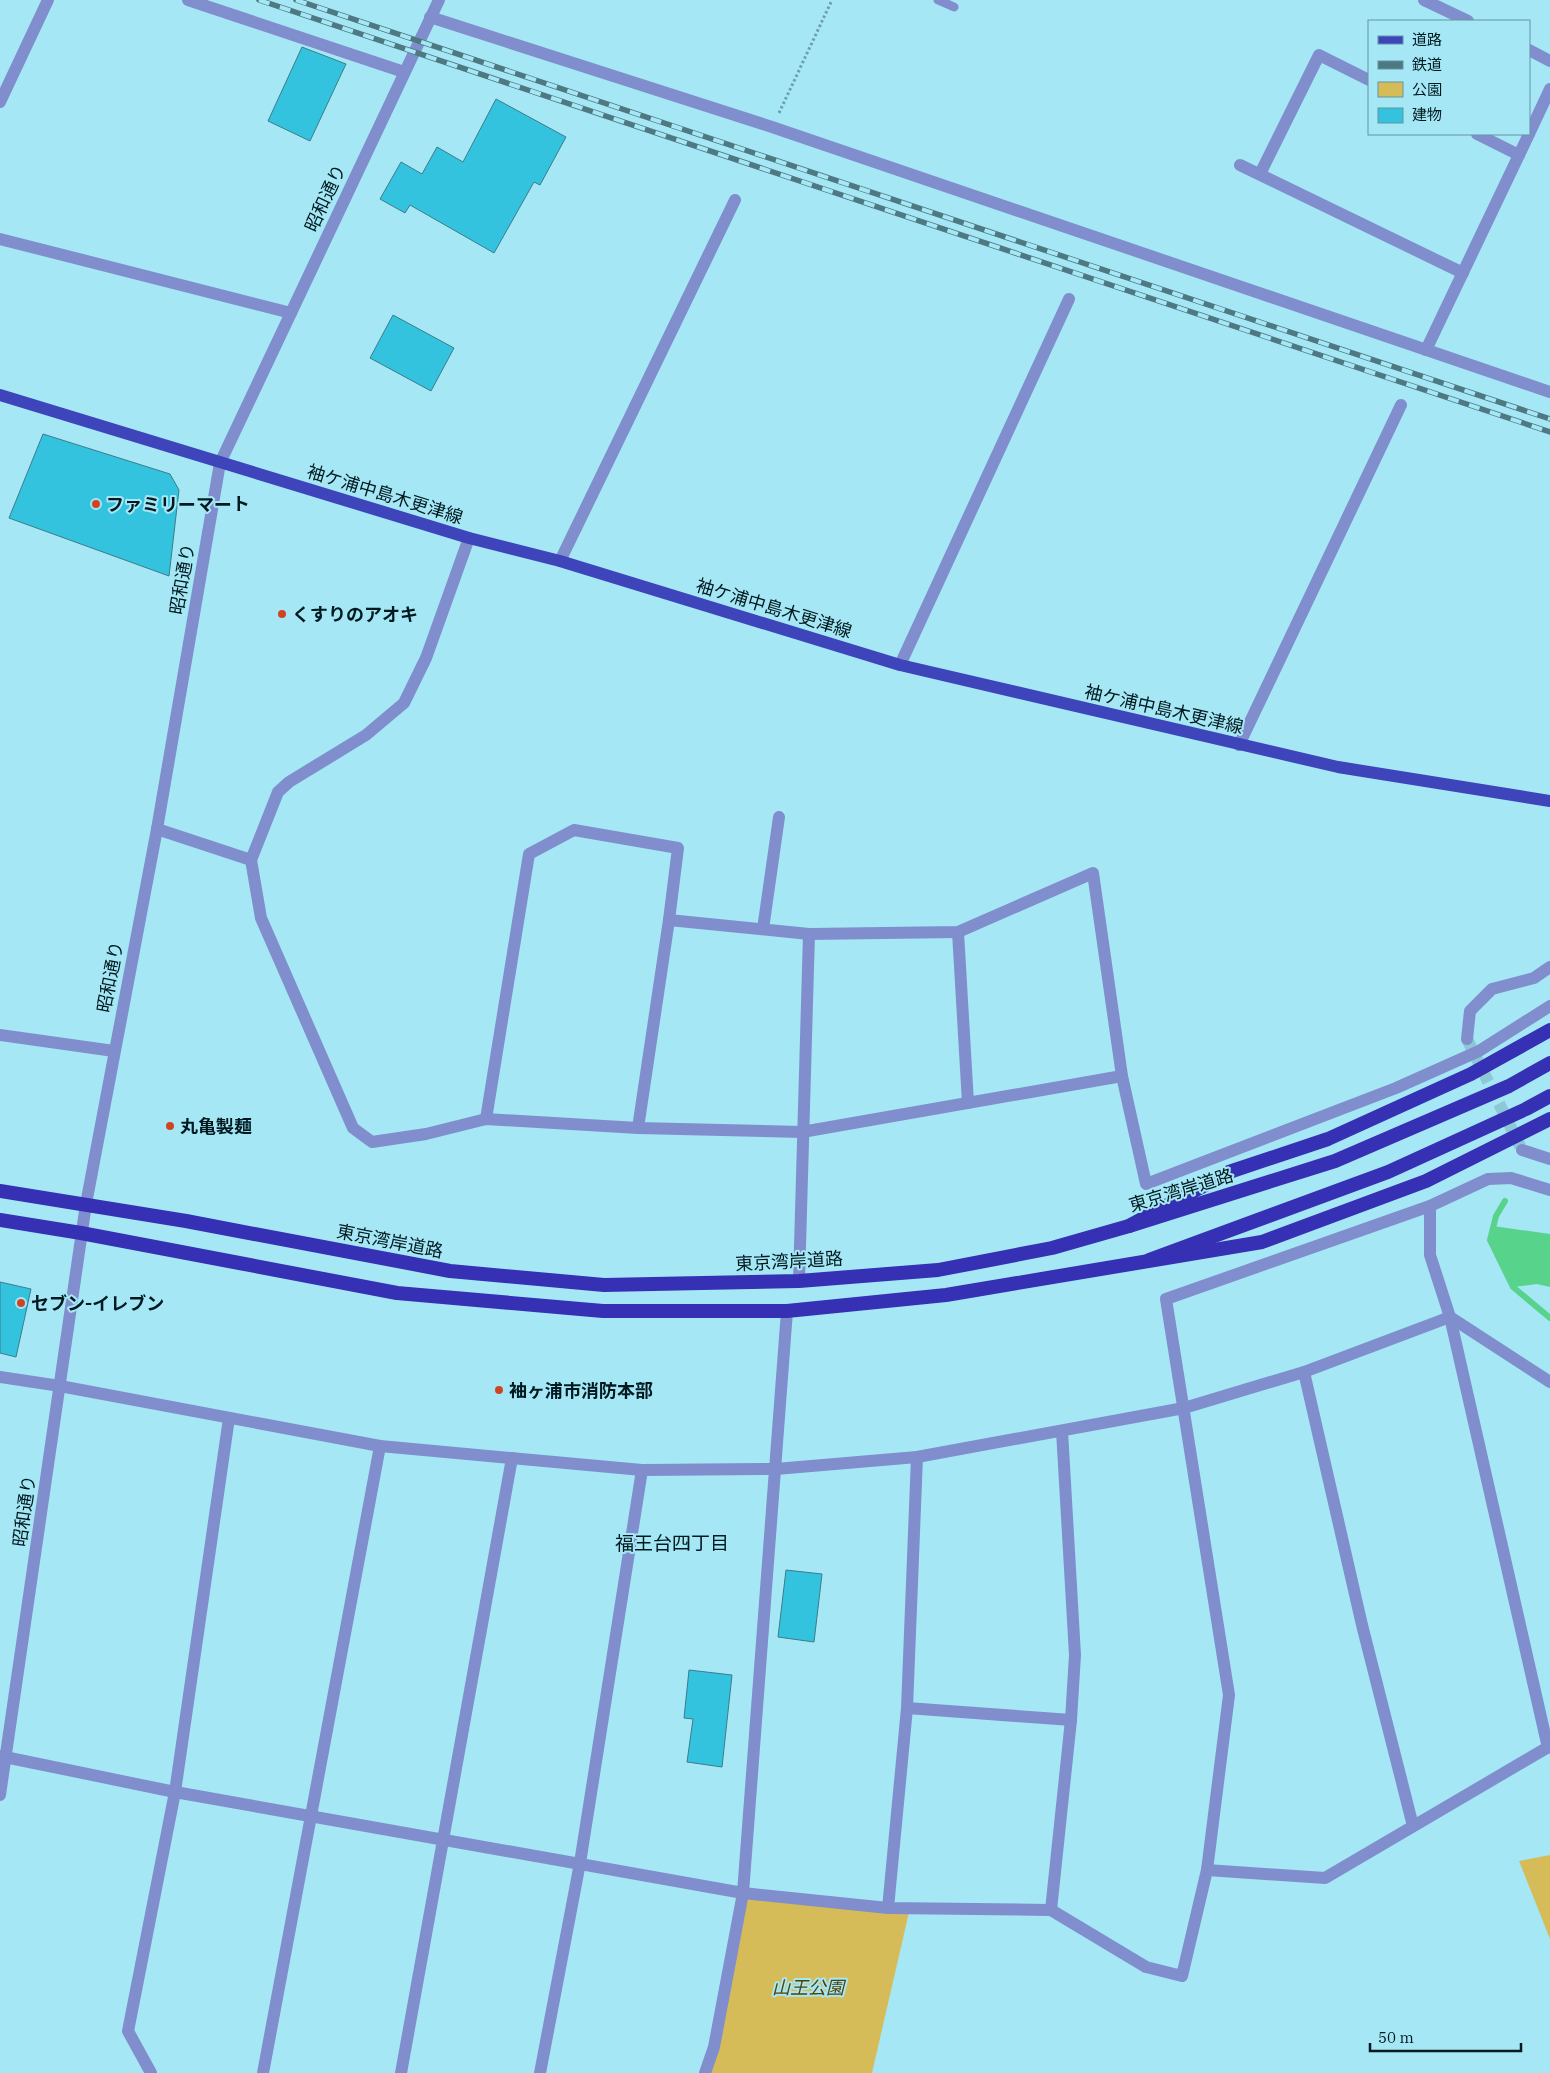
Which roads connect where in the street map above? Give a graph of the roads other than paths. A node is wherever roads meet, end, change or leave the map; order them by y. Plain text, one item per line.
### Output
1 (48, 0) edge
2 (188, 0) edge
3 (438, 0) edge
4 (938, 0) edge
5 (1424, 0) edge
6 (954, 8) dead end
7 (430, 17) junction
8 (1466, 20) edge
9 (1530, 51) edge
10 (1550, 61) edge
11 (404, 72) junction
12 (1368, 80) edge
13 (1550, 89) edge
14 (0, 102) edge
15 (1530, 132) edge
16 (1479, 135) edge
17 (1529, 135) edge
18 (1519, 155) junction
19 (1240, 165) dead end
20 (1260, 174) junction
21 (735, 200) dead end
22 (0, 238) edge
23 (1463, 273) junction
24 (1069, 299) dead end
25 (291, 313) junction
26 (1426, 350) junction
27 (1550, 392) edge
28 (0, 396) edge
29 (1401, 405) dead end
30 (220, 463) junction
31 (469, 538) junction
32 (560, 561) junction
33 (900, 665) junction
34 (1240, 744) junction
35 (1548, 802) edge
36 (779, 817) dead end
37 (157, 829) junction
38 (251, 860) junction
39 (669, 920) junction
40 (763, 929) junction
41 (958, 932) junction
42 (809, 934) junction
43 (1550, 967) edge
44 (1550, 1006) edge
45 (1550, 1030) edge
46 (0, 1035) edge
47 (1467, 1039) tunnel mouth
48 (114, 1051) junction
49 (1550, 1063) edge
50 (1122, 1076) junction
51 (1550, 1096) edge
52 (968, 1103) junction
53 (486, 1119) junction
54 (1550, 1119) edge
55 (638, 1128) junction
56 (802, 1132) junction
57 (1522, 1150) dead end
58 (1550, 1159) edge
59 (1550, 1190) edge
60 (0, 1191) edge
61 (86, 1204) junction
62 (1430, 1206) junction
63 (0, 1220) edge
64 (1129, 1226) junction
65 (81, 1232) junction
66 (1149, 1260) junction
67 (799, 1282) junction
68 (786, 1311) junction
69 (1450, 1317) junction
70 (1304, 1372) junction
71 (0, 1377) edge
72 (1550, 1382) edge
73 (60, 1386) junction
74 (1184, 1408) junction
75 (229, 1418) junction
76 (1062, 1431) junction
77 (380, 1446) junction
78 (917, 1457) junction
79 (512, 1458) junction
80 (776, 1469) junction
81 (642, 1470) junction
82 (907, 1708) junction
83 (1071, 1720) junction
84 (1549, 1747) edge
85 (3, 1756) edge
86 (175, 1792) junction
87 (0, 1795) edge
88 (311, 1815) junction
89 (1413, 1826) junction
90 (444, 1839) junction
91 (580, 1862) junction
92 (1207, 1870) junction
93 (743, 1893) junction
94 (888, 1908) junction
95 (1051, 1910) junction
96 (152, 2073) edge
97 (263, 2073) edge
98 (401, 2073) edge
99 (540, 2073) edge
100 (705, 2073) edge

1 - 14 street
2 - 11 street
3 - 7 street, 昭和通り
4 - 6 lane
5 - 8 street
7 - 11 street, 昭和通り
7 - 26 street
9 - 10 street
11 - 25 street, 昭和通り
12 - 20 street
13 - 15 street
16 - 18 street
17 - 18 street
18 - 23 street
19 - 20 street
20 - 23 street
21 - 32 street
22 - 25 street
23 - 26 street
24 - 33 street
25 - 30 street, 昭和通り
26 - 27 street
28 - 30 main road, 袖ケ浦中島木更津線
29 - 34 street
30 - 31 main road, 袖ケ浦中島木更津線
30 - 37 street, 昭和通り
31 - 32 main road, 袖ケ浦中島木更津線
31 - 38 street
32 - 33 main road, 袖ケ浦中島木更津線
33 - 34 main road, 袖ケ浦中島木更津線
34 - 35 main road, 袖ケ浦中島木更津線
36 - 40 street
37 - 38 street
37 - 48 street, 昭和通り
38 - 53 street
39 - 40 street
39 - 53 street
39 - 55 street
40 - 42 street
41 - 42 street
41 - 50 street
41 - 52 street
42 - 56 street
43 - 47 street
44 - 50 street
45 - 64 highway
46 - 48 street
48 - 61 street, 昭和通り
49 - 64 highway, 東京湾岸道路, bridge
50 - 52 street
51 - 66 highway, bridge
52 - 56 street
53 - 55 street
54 - 66 highway
55 - 56 street
56 - 67 street
57 - 58 street
59 - 62 street
60 - 61 highway, 東京湾岸道路
61 - 65 street, 昭和通り
61 - 67 highway, 東京湾岸道路
62 - 69 street
62 - 74 street
63 - 65 highway
64 - 67 highway, 東京湾岸道路
65 - 68 highway
65 - 73 street, 昭和通り
66 - 68 highway
68 - 80 street
69 - 70 street
69 - 72 street
69 - 84 street
70 - 74 street
70 - 89 street
71 - 73 street
73 - 75 street
73 - 85 street, 昭和通り
74 - 76 street
74 - 92 street
75 - 77 street
75 - 86 street
76 - 78 street
76 - 83 street
77 - 79 street
77 - 88 street
78 - 80 street
78 - 82 street
79 - 81 street
79 - 90 street
80 - 81 street
80 - 93 street
81 - 91 street
82 - 83 street
82 - 94 street
83 - 95 street
84 - 89 street
85 - 86 street
85 - 87 street, 昭和通り
86 - 88 street
86 - 96 street
88 - 90 street
88 - 97 street
89 - 92 street
90 - 91 street
90 - 98 street
91 - 93 street
91 - 99 street
92 - 95 street
93 - 94 street
93 - 100 street
94 - 95 street

